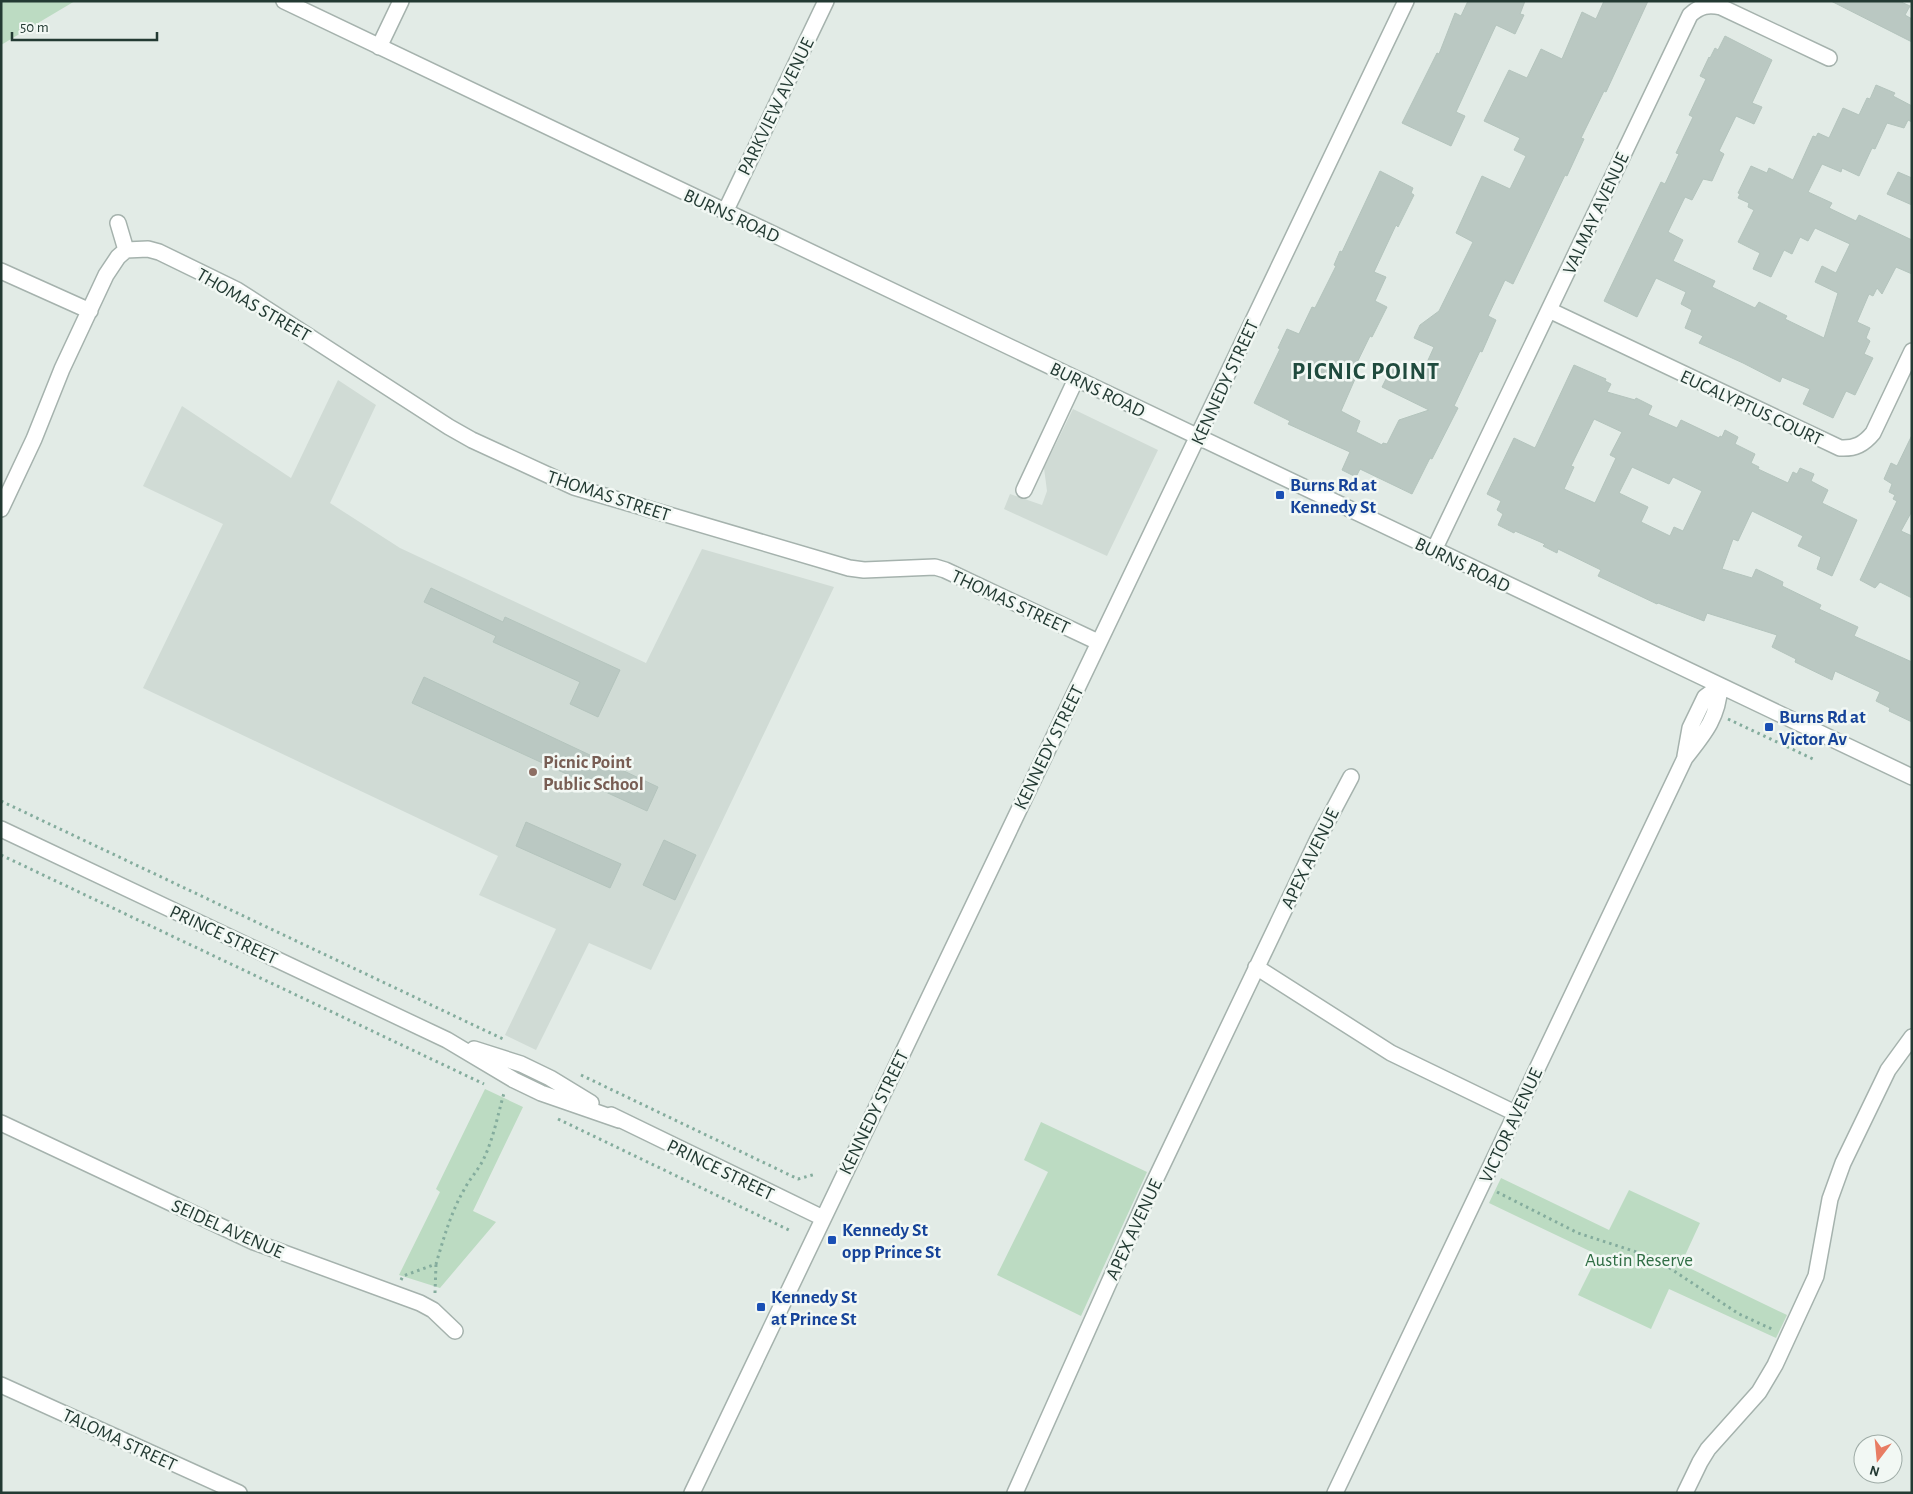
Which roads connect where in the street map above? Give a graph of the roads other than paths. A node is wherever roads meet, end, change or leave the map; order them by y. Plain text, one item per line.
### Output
1 (284, 1) edge
2 (401, 1) edge
3 (826, 1) edge
4 (1406, 1) edge
5 (379, 47) junction
6 (1829, 58) dead end
7 (725, 212) junction
8 (118, 223) dead end
9 (126, 250) junction
10 (1, 271) edge
11 (1549, 310) junction
12 (90, 311) junction
13 (1912, 351) edge
14 (1076, 379) junction
15 (1197, 437) junction
16 (1024, 490) dead end
17 (1, 509) edge
18 (1434, 550) junction
19 (1098, 642) junction
20 (1720, 686) junction
21 (1351, 777) dead end
22 (1912, 777) edge
23 (1, 829) edge
24 (1256, 967) junction
25 (1912, 1037) edge
26 (1516, 1113) junction
27 (1, 1123) edge
28 (823, 1218) junction
29 (455, 1331) dead end
30 (1, 1385) edge
31 (238, 1493) edge
32 (692, 1493) edge
33 (1015, 1493) edge
34 (1335, 1493) edge
35 (1685, 1493) edge

1 - 5 street, BURNS ROAD
2 - 5 street
3 - 7 street, PARKVIEW AVENUE
4 - 15 street, KENNEDY STREET
5 - 7 street, BURNS ROAD
6 - 11 street, VALMAY AVENUE
7 - 14 street, BURNS ROAD
8 - 9 street
9 - 12 street
9 - 19 street, THOMAS STREET
10 - 12 street
11 - 13 street, EUCALYPTUS COURT
11 - 18 street, VALMAY AVENUE
12 - 17 street
14 - 15 street, BURNS ROAD
14 - 16 street
15 - 18 street, BURNS ROAD
15 - 19 street, KENNEDY STREET
18 - 20 street, BURNS ROAD
19 - 28 street, KENNEDY STREET
20 - 22 street, BURNS ROAD
20 - 26 street, VICTOR AVENUE
21 - 24 street, APEX AVENUE
23 - 28 street, PRINCE STREET
24 - 26 street
24 - 33 street, APEX AVENUE
25 - 35 street
26 - 34 street, VICTOR AVENUE
27 - 29 street, SEIDEL AVENUE
28 - 32 street, KENNEDY STREET
30 - 31 street, TALOMA STREET

